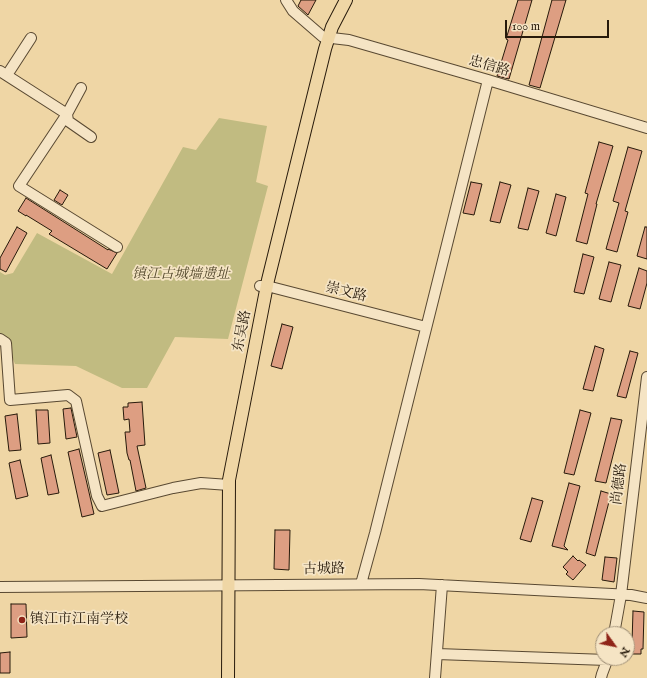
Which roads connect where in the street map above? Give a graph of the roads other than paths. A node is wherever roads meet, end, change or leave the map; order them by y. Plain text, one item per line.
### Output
1 (286, 0) edge
2 (339, 0) edge
3 (346, 0) edge
4 (326, 37) junction
5 (31, 38) dead end
6 (4, 73) edge
7 (488, 80) junction
8 (81, 88) dead end
9 (67, 114) junction
10 (647, 128) edge
11 (91, 137) dead end
12 (117, 247) dead end
13 (263, 286) junction
14 (426, 327) junction
15 (0, 340) edge
16 (647, 377) edge
17 (226, 484) junction
18 (361, 584) junction
19 (225, 585) junction
20 (442, 585) junction
21 (0, 587) edge
22 (621, 595) junction
23 (647, 598) edge
24 (615, 626) edge
25 (437, 654) junction
26 (595, 659) edge
27 (605, 666) edge
28 (222, 678) edge
29 (228, 678) edge
30 (435, 678) edge
31 (601, 678) edge

1 - 4 street
2 - 4 main road, 东吴路
3 - 4 main road, 东吴路
4 - 7 street, 忠信路
4 - 13 main road, 东吴路
5 - 6 street
6 - 9 street
7 - 10 street, 忠信路
7 - 14 street
8 - 9 street
9 - 11 street
9 - 12 street
13 - 14 street, 崇文路
13 - 17 main road, 东吴路
14 - 18 street
15 - 17 street
16 - 22 street, 尚德路
17 - 19 main road, 东吴路
18 - 19 street, 古城路
18 - 20 street, 古城路
19 - 21 street, 古城路
19 - 28 main road, 东吴路
19 - 29 main road, 东吴路
20 - 22 street, 古城路
20 - 25 street
22 - 23 street, 古城路
22 - 24 street, 尚德路
25 - 26 street
25 - 30 street
27 - 31 street

